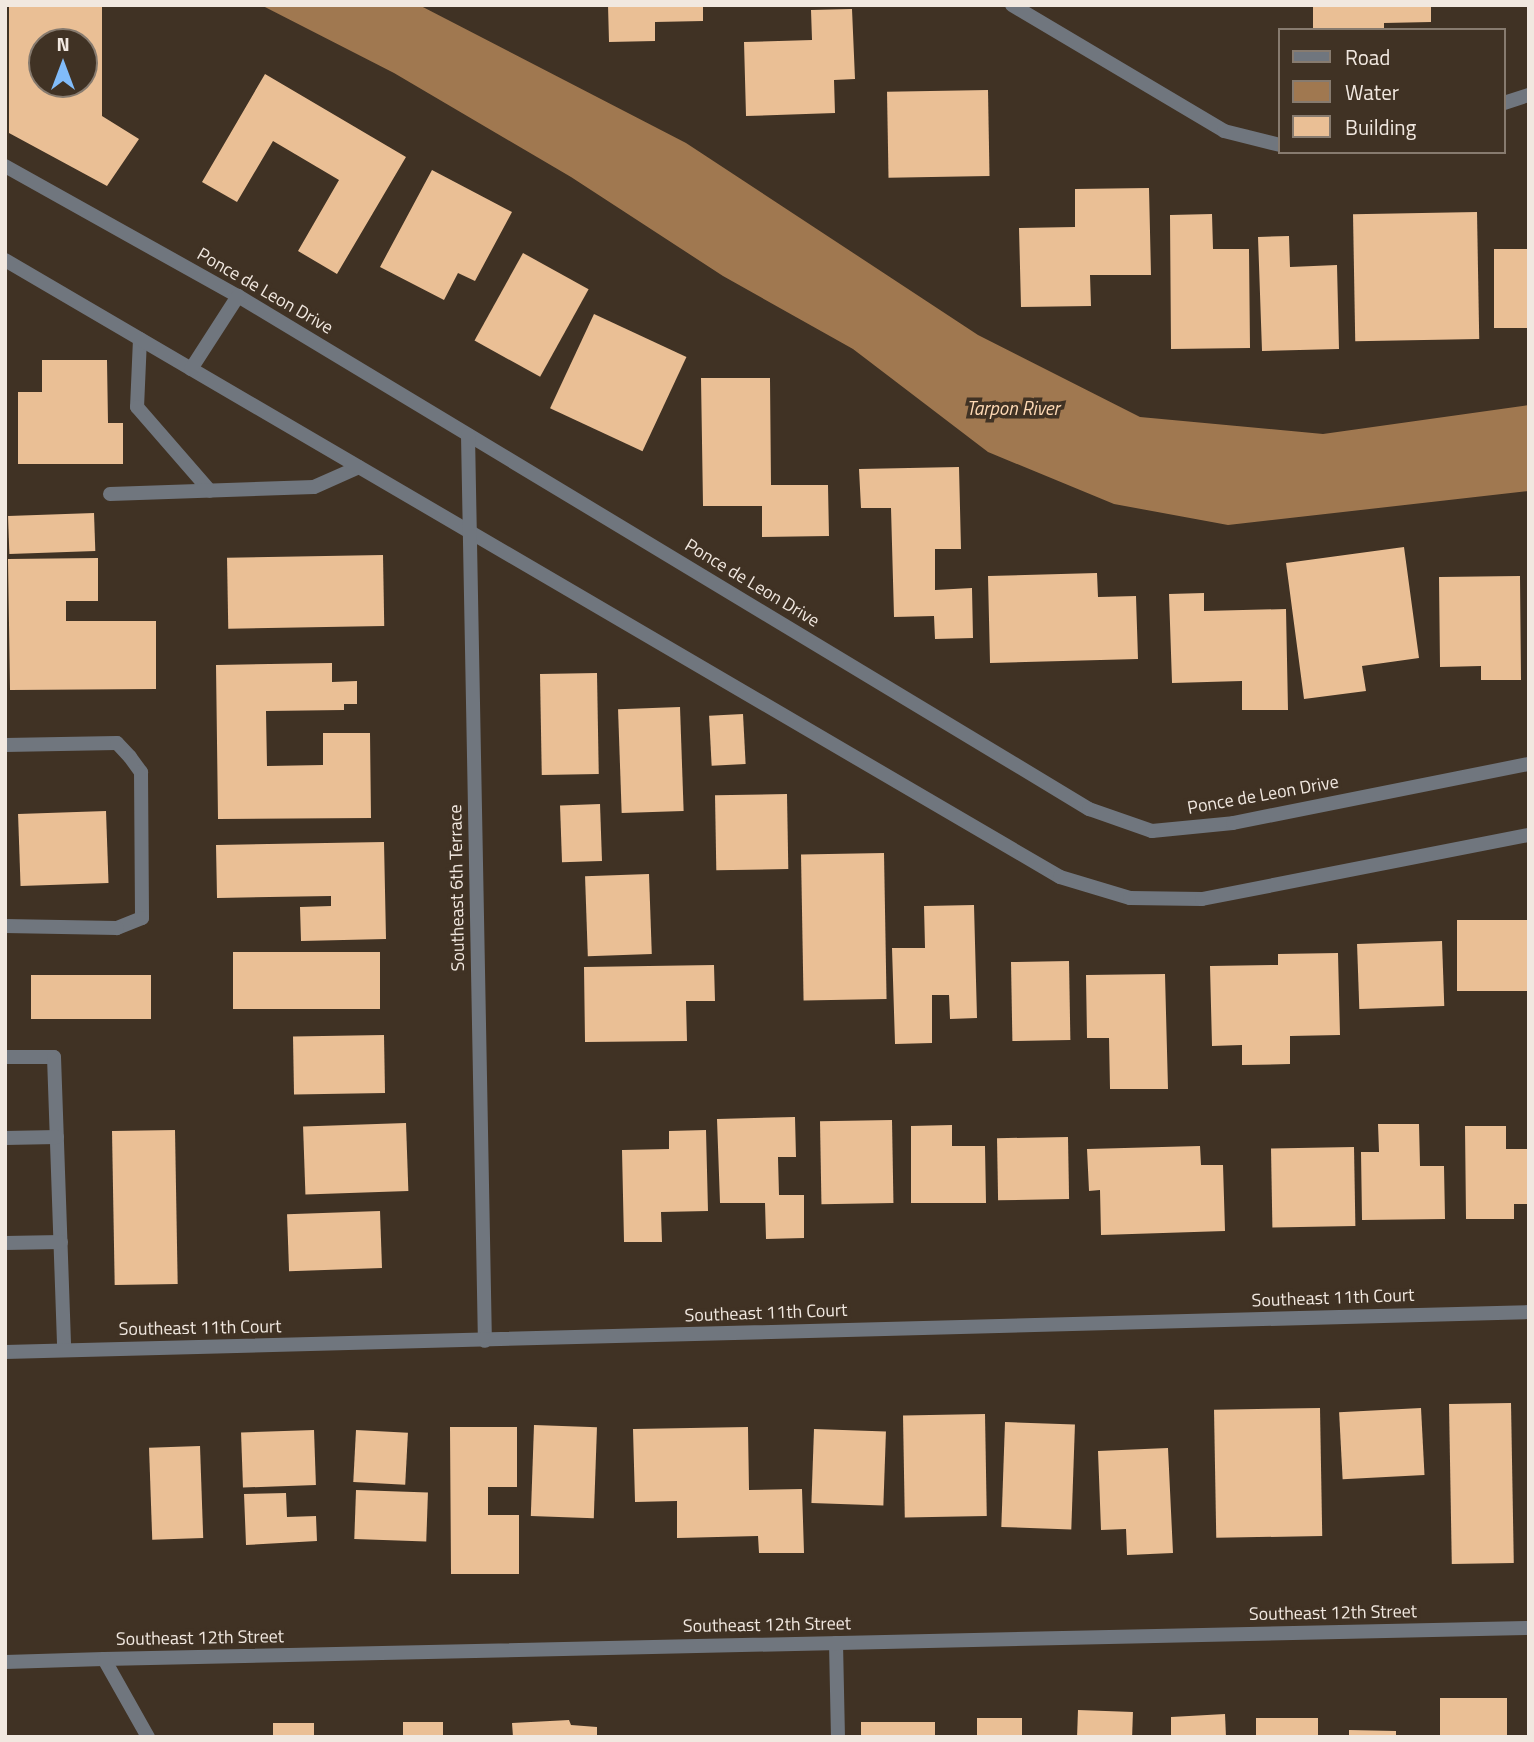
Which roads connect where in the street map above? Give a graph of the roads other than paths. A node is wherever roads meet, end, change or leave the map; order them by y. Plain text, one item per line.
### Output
1 (1013, 5) edge
2 (1529, 95) edge
3 (1506, 102) edge
4 (1278, 144) edge
5 (5, 166) edge
6 (5, 260) edge
7 (238, 296) junction
8 (140, 339) junction
9 (191, 369) junction
10 (468, 435) junction
11 (359, 467) junction
12 (210, 491) junction
13 (110, 494) dead end
14 (470, 531) junction
15 (5, 745) edge
16 (1529, 764) edge
17 (1529, 835) edge
18 (5, 926) edge
19 (5, 1057) edge
20 (57, 1136) junction
21 (5, 1138) edge
22 (61, 1242) junction
23 (5, 1243) edge
24 (1529, 1312) edge
25 (485, 1340) junction
26 (64, 1350) junction
27 (5, 1352) edge
28 (1529, 1628) edge
29 (836, 1643) junction
30 (104, 1659) junction
31 (5, 1662) edge
32 (148, 1737) edge
33 (838, 1737) edge

1 - 4 street
2 - 3 street
5 - 7 street, Ponce de Leon Drive
6 - 8 street
7 - 9 street
7 - 10 street, Ponce de Leon Drive
8 - 9 street
8 - 12 street
9 - 11 street
10 - 14 street, Southeast 6th Terrace
10 - 16 street, Ponce de Leon Drive
11 - 12 street
11 - 14 street
12 - 13 street
14 - 17 street
14 - 25 street, Southeast 6th Terrace
15 - 18 street
19 - 20 street
20 - 21 street
20 - 22 street
22 - 23 street
22 - 26 street
24 - 25 street, Southeast 11th Court
25 - 26 street, Southeast 11th Court
26 - 27 street, Southeast 11th Court
28 - 29 street, Southeast 12th Street
29 - 30 street, Southeast 12th Street
29 - 33 street
30 - 31 street, Southeast 12th Street
30 - 32 street

